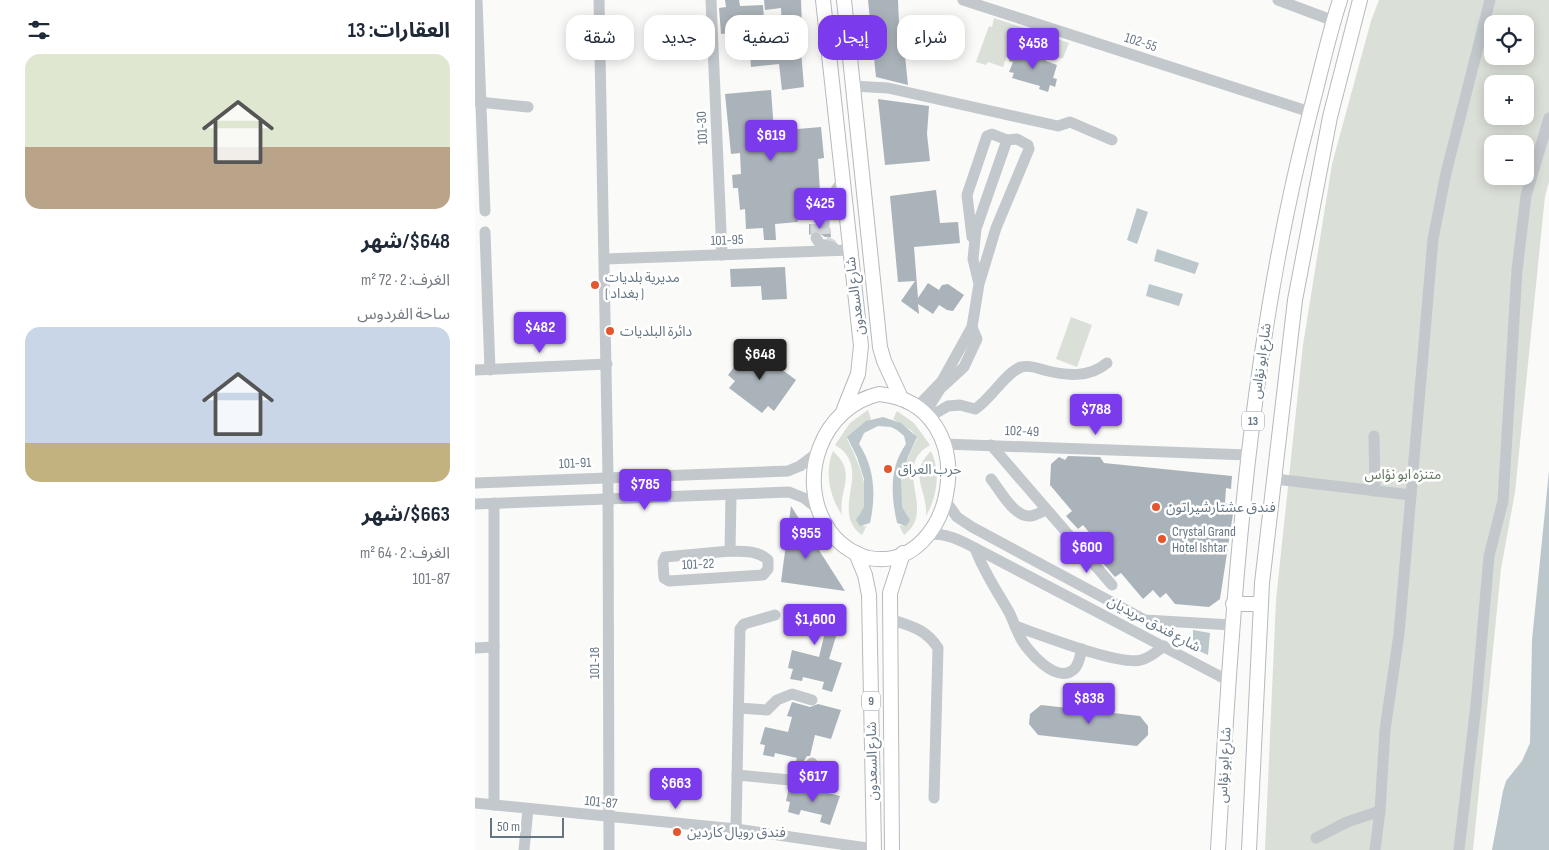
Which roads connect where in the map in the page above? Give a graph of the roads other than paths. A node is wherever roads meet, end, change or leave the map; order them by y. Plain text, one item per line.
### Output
1 (477, 0) edge
2 (599, 0) edge
3 (711, 0) edge
4 (823, 0) edge
5 (844, 0) edge
6 (963, 0) edge
7 (1278, 0) edge
8 (1340, 0) edge
9 (1360, 0) edge
10 (1490, 0) edge
11 (1334, 21) junction
12 (852, 86) junction
13 (479, 102) junction
14 (528, 107) dead end
15 (1310, 112) junction
16 (1549, 118) edge
17 (478, 133) edge
18 (1007, 140) junction
19 (1111, 140) dead end
20 (843, 181) junction
21 (485, 211) dead end
22 (820, 224) tunnel mouth
23 (485, 232) dead end
24 (817, 238) dead end
25 (974, 243) junction
26 (850, 250) junction
27 (722, 255) junction
28 (605, 259) junction
29 (979, 284) junction
30 (1107, 363) dead end
31 (607, 364) junction
32 (475, 370) edge
33 (489, 370) junction
34 (901, 398) junction
35 (843, 410) junction
36 (924, 412) junction
37 (1374, 436) dead end
38 (944, 444) junction
39 (991, 445) junction
40 (819, 451) junction
41 (1248, 455) junction
42 (608, 476) junction
43 (991, 479) dead end
44 (1275, 479) junction
45 (475, 483) edge
46 (1375, 491) junction
47 (1411, 494) junction
48 (731, 495) junction
49 (608, 499) junction
50 (945, 500) junction
51 (494, 503) junction
52 (475, 504) edge
53 (819, 509) junction
54 (1046, 510) junction
55 (929, 534) junction
56 (975, 548) junction
57 (1017, 550) junction
58 (730, 551) junction
59 (856, 553) junction
60 (903, 553) junction
61 (1009, 566) junction
62 (1112, 585) dead end
63 (1233, 604) junction
64 (1261, 604) junction
65 (775, 616) dead end
66 (890, 619) junction
67 (1145, 620) junction
68 (1232, 624) junction
69 (1015, 626) junction
70 (1139, 633) junction
71 (1163, 646) junction
72 (475, 648) edge
73 (495, 648) junction
74 (1082, 649) junction
75 (1229, 682) junction
76 (813, 700) dead end
77 (739, 708) junction
78 (812, 763) dead end
79 (737, 775) junction
80 (934, 798) dead end
81 (475, 803) edge
82 (494, 805) junction
83 (528, 809) junction
84 (1380, 812) junction
85 (610, 818) junction
86 (736, 829) junction
87 (1316, 838) dead end
88 (873, 849) edge
89 (523, 850) edge
90 (609, 850) edge
91 (892, 850) edge
92 (1218, 850) edge
93 (1249, 850) edge
94 (1375, 850) edge
95 (1459, 850) edge

1 - 13 street
2 - 28 street, 101-18
3 - 27 street, 101-30
4 - 20 main road, شارع السعدون
5 - 12 main road, شارع السعدون
6 - 15 street, 102-55
7 - 11 street
8 - 11 main road, شارع ابو نؤاس / 13
9 - 44 main road, شارع ابو نؤاس / 13
10 - 47 street
11 - 15 main road, شارع ابو نؤاس / 13
12 - 19 street
12 - 34 main road, شارع السعدون
13 - 14 street
13 - 17 street
15 - 41 main road, شارع ابو نؤاس / 13
16 - 95 street
17 - 21 street
18 - 25 street
18 - 25 street
18 - 29 street
20 - 22 street
20 - 26 main road, شارع السعدون
23 - 33 street
24 - 26 street
25 - 29 street
26 - 27 street, 101-95
26 - 35 main road, شارع السعدون
27 - 28 street, 101-95
28 - 31 street, 101-18
29 - 36 street
30 - 36 street
31 - 33 street
31 - 42 street, 101-18
32 - 33 street
34 - 35 main road
34 - 36 main road
35 - 40 main road
36 - 38 main road
37 - 46 street
38 - 39 street, 102-49
38 - 50 main road
39 - 41 street, 102-49
39 - 54 street
40 - 42 street, 101-91
40 - 53 main road
41 - 63 main road, شارع ابو نؤاس / 13
42 - 45 street, 101-91
42 - 49 street, 101-18
43 - 54 street
44 - 46 street
44 - 64 main road, شارع ابو نؤاس / 13
46 - 47 street
47 - 84 street
48 - 49 street
48 - 53 street
48 - 58 street, 101-22
49 - 51 street
49 - 85 street, 101-18
50 - 55 main road
50 - 57 street
51 - 52 street
51 - 73 street
53 - 59 main road
54 - 62 street
55 - 56 street, شارع فندق مريديان
55 - 60 main road
56 - 61 street, شارع فندق مريديان
56 - 69 street
57 - 61 street
57 - 67 street
58 - 58 street, 101-22
59 - 60 main road
59 - 88 main road, شارع السعدون / 9
60 - 66 main road, شارع السعدون / 9
61 - 70 street, شارع فندق مريديان
63 - 64 main road
63 - 68 main road, شارع ابو نؤاس / 13
64 - 93 main road, شارع ابو نؤاس / 13
65 - 77 street
66 - 80 street
66 - 91 main road, شارع السعدون / 9
67 - 68 street
67 - 70 street
68 - 75 main road, شارع ابو نؤاس / 13
69 - 74 street
69 - 74 street
70 - 71 street, شارع فندق مريديان
71 - 74 street
71 - 75 street, شارع فندق مريديان
72 - 73 street
73 - 82 street
75 - 92 main road, شارع ابو نؤاس / 13
76 - 77 street
77 - 79 street
78 - 79 street
79 - 86 street
81 - 82 street, 101-87
82 - 83 street, 101-87
83 - 85 street, 101-87
83 - 89 street
84 - 87 street
84 - 94 street
85 - 86 street, 101-87
85 - 90 street, 101-18
86 - 88 street, 101-87

